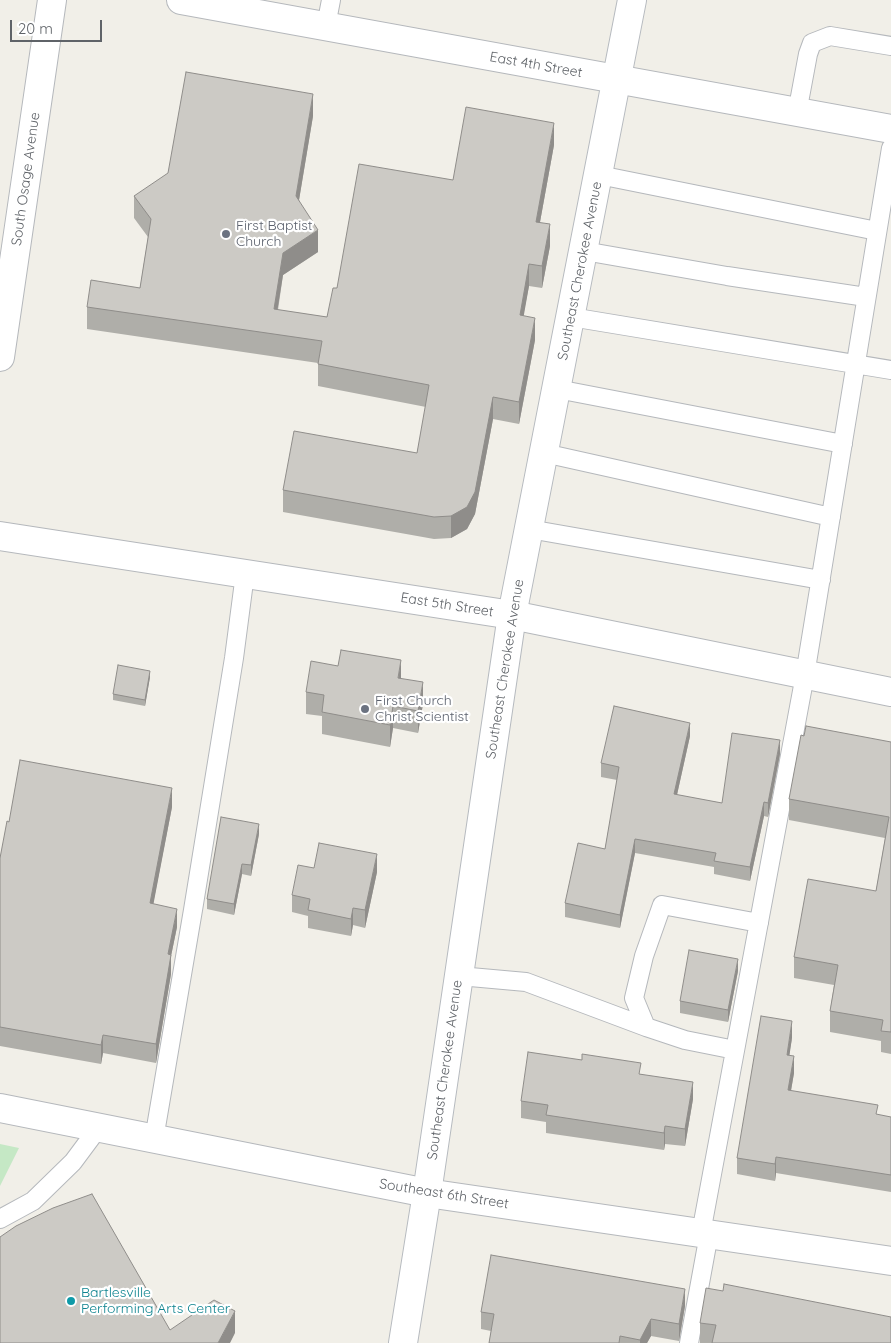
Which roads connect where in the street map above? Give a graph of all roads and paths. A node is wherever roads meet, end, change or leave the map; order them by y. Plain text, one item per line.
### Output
1 (52, 0) edge
2 (181, 0) edge
3 (331, 0) edge
4 (632, 0) edge
5 (235, 4) edge
6 (326, 26) junction
7 (891, 46) edge
8 (617, 79) junction
9 (797, 112) junction
10 (891, 129) edge
11 (891, 148) edge
12 (598, 175) junction
13 (878, 231) junction
14 (584, 251) junction
15 (866, 297) junction
16 (571, 317) junction
17 (0, 357) edge
18 (856, 364) junction
19 (891, 370) edge
20 (557, 389) junction
21 (842, 444) junction
22 (544, 453) junction
23 (831, 517) junction
24 (529, 529) junction
25 (0, 536) edge
26 (245, 574) junction
27 (821, 580) junction
28 (512, 615) junction
29 (805, 675) junction
30 (891, 692) edge
31 (759, 923) junction
32 (459, 976) junction
33 (646, 1027) junction
34 (735, 1050) junction
35 (0, 1108) edge
36 (99, 1127) junction
37 (154, 1139) junction
38 (427, 1193) junction
39 (0, 1219) edge
40 (705, 1234) junction
41 (891, 1261) edge
42 (403, 1343) edge
43 (689, 1343) edge

1 - 17 street, South Osage Avenue
2 - 5 street, East 4th Street
3 - 6 lane
4 - 8 street, Southeast Cherokee Avenue
5 - 6 street, East 4th Street
6 - 8 street, East 4th Street
7 - 9 lane
8 - 9 street, East 4th Street
8 - 12 street, Southeast Cherokee Avenue
9 - 10 street, East 4th Street
11 - 13 lane
12 - 13 lane
12 - 14 street, Southeast Cherokee Avenue
13 - 15 lane
14 - 15 lane
14 - 16 street, Southeast Cherokee Avenue
15 - 18 lane
16 - 18 lane
16 - 20 street, Southeast Cherokee Avenue
18 - 19 lane
18 - 21 lane
20 - 21 lane
20 - 22 street, Southeast Cherokee Avenue
21 - 23 lane
22 - 23 lane
22 - 24 street, Southeast Cherokee Avenue
23 - 27 lane
24 - 27 lane
24 - 28 street, Southeast Cherokee Avenue
25 - 26 street, East 5th Street
26 - 28 street, East 5th Street
26 - 37 lane
27 - 29 lane
28 - 29 street, East 5th Street
28 - 32 street, Southeast Cherokee Avenue
29 - 30 street, East 5th Street
29 - 31 lane
31 - 33 lane
31 - 34 lane
32 - 33 lane
32 - 38 street, Southeast Cherokee Avenue
33 - 34 lane
34 - 40 lane
35 - 36 street, Southeast 6th Street
36 - 37 street, Southeast 6th Street
36 - 39 lane
37 - 38 street, Southeast 6th Street
38 - 40 street, Southeast 6th Street
38 - 42 street, Southeast Cherokee Avenue
40 - 41 street, Southeast 6th Street
40 - 43 lane

